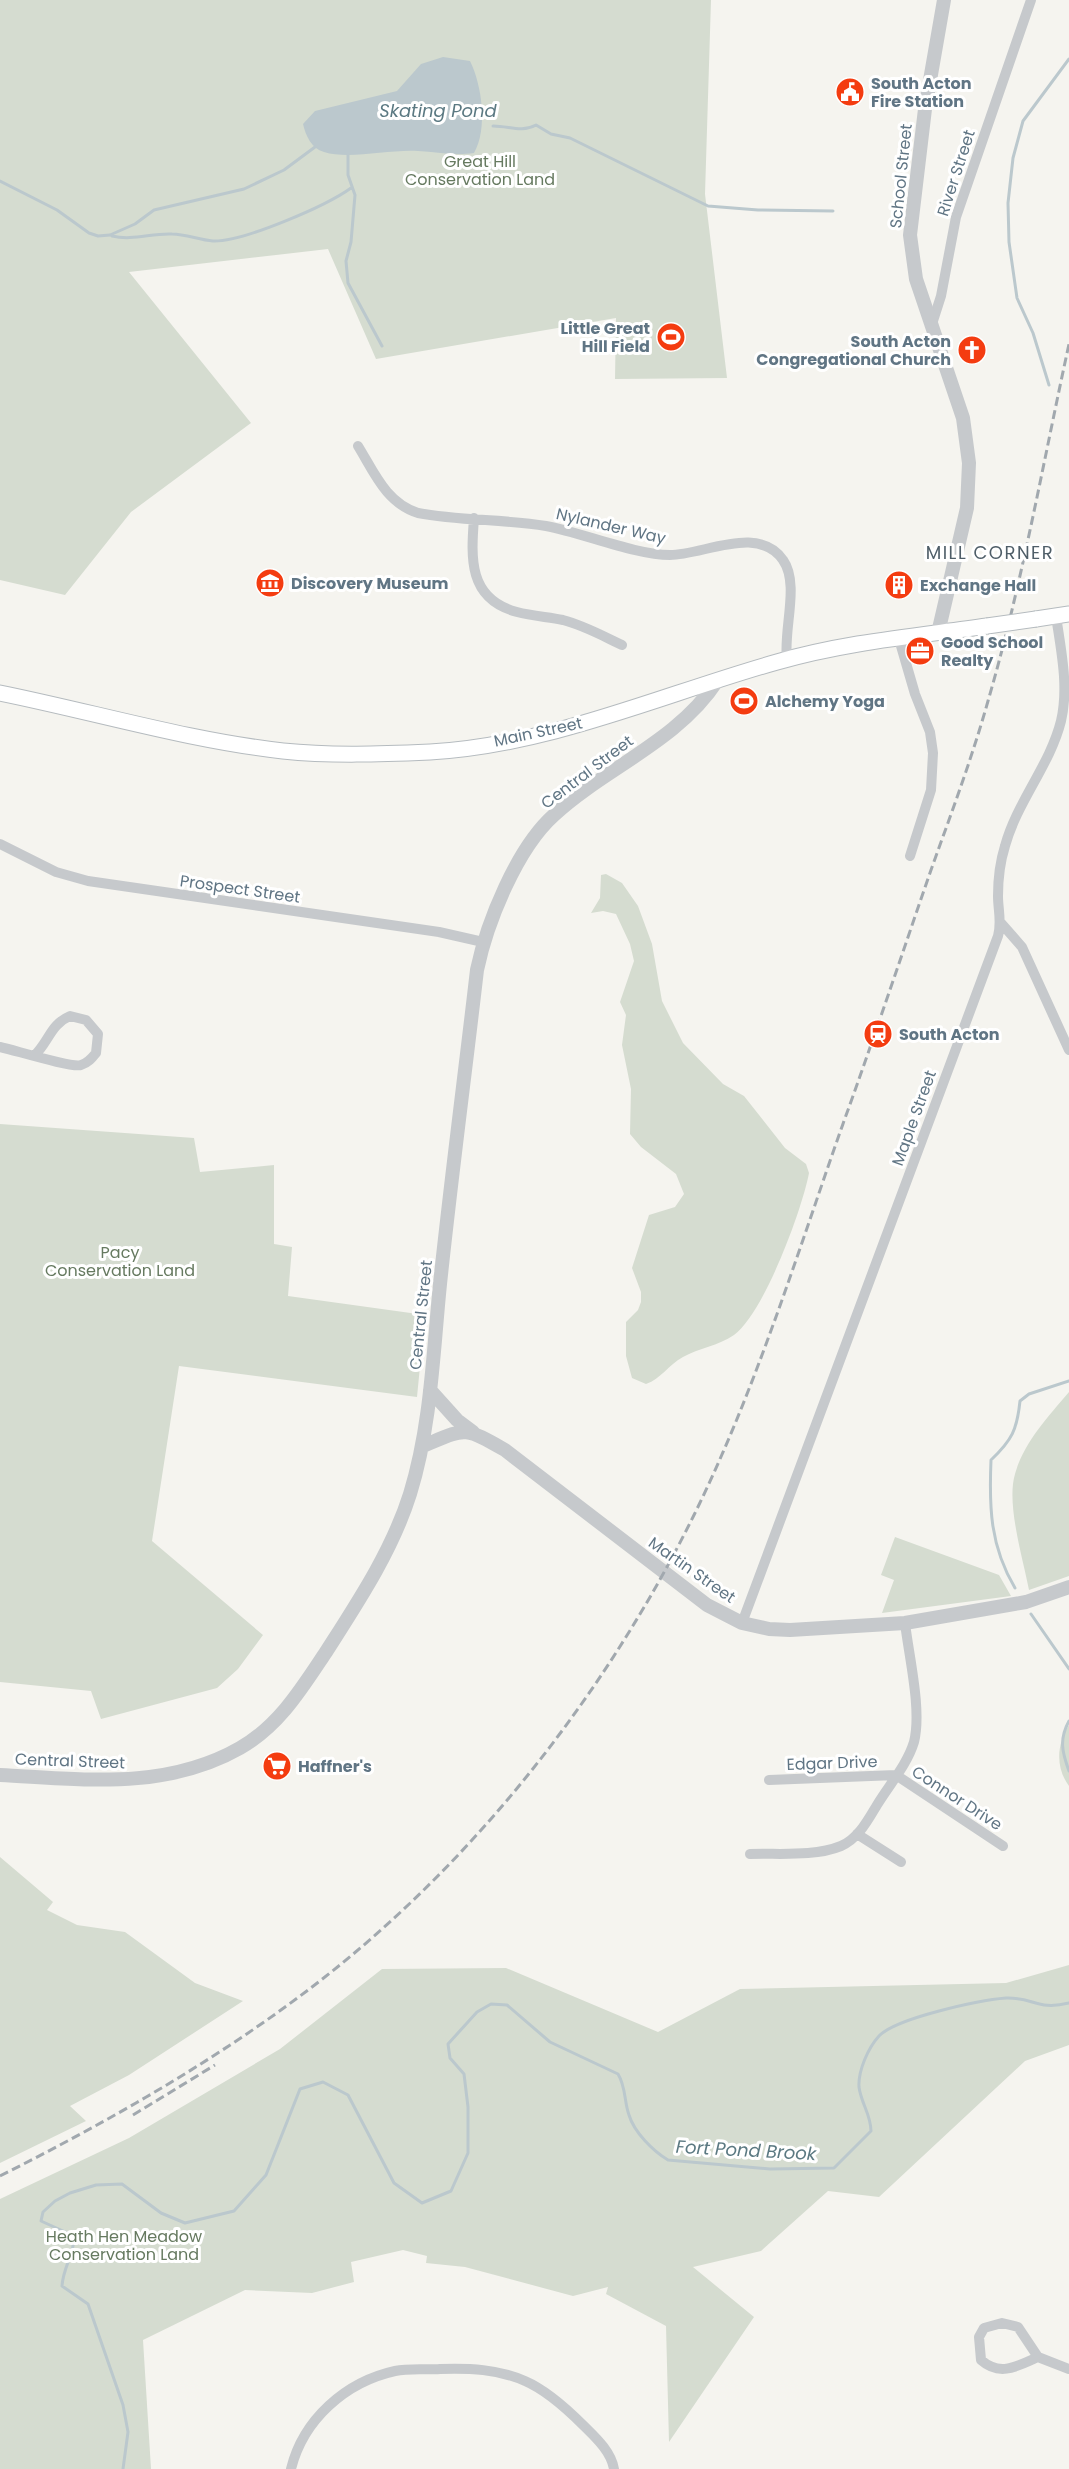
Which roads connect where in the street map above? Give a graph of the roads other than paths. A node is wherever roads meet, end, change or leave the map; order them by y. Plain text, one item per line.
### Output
1 (944, 0) edge
2 (1030, 0) edge
3 (932, 324) junction
4 (358, 446) dead end
5 (474, 518) junction
6 (1062, 615) edge
7 (938, 633) junction
8 (899, 639) junction
9 (622, 645) dead end
10 (787, 659) junction
11 (717, 681) junction
12 (0, 693) edge
13 (0, 844) edge
14 (910, 856) dead end
15 (1001, 923) junction
16 (483, 942) junction
17 (0, 1047) edge
18 (1069, 1050) edge
19 (36, 1055) junction
20 (430, 1390) junction
21 (473, 1432) junction
22 (423, 1446) junction
23 (1069, 1587) edge
24 (742, 1623) junction
25 (905, 1623) junction
26 (0, 1775) edge
27 (896, 1775) junction
28 (769, 1780) dead end
29 (857, 1834) junction
30 (1003, 1845) dead end
31 (750, 1854) dead end
32 (901, 1862) dead end
33 (1038, 2357) junction
34 (1069, 2369) edge
35 (291, 2469) edge
36 (614, 2469) edge

1 - 3 street, School Street
2 - 3 street, River Street
3 - 7 street, School Street
4 - 5 street, Nylander Way
5 - 9 street
5 - 10 street, Nylander Way
6 - 7 main road, Main Street, bridge
6 - 15 street, Maple Street
7 - 8 main road, Main Street
8 - 10 main road, Main Street
8 - 14 street
10 - 11 main road, Main Street
11 - 12 main road, Main Street
11 - 16 street, Central Street
13 - 16 street, Prospect Street
15 - 18 street
15 - 24 street, Maple Street
16 - 20 street, Central Street
17 - 19 street
19 - 19 street
20 - 21 street, Martin Street
20 - 22 street, Central Street
21 - 22 street
21 - 24 street, Martin Street
22 - 26 street, Central Street
23 - 25 street, Martin Street
24 - 25 street, Martin Street
25 - 27 street
27 - 28 street, Edgar Drive
27 - 29 street
27 - 30 street, Connor Drive
29 - 31 street
29 - 32 street
33 - 33 street
33 - 34 street
35 - 36 street

